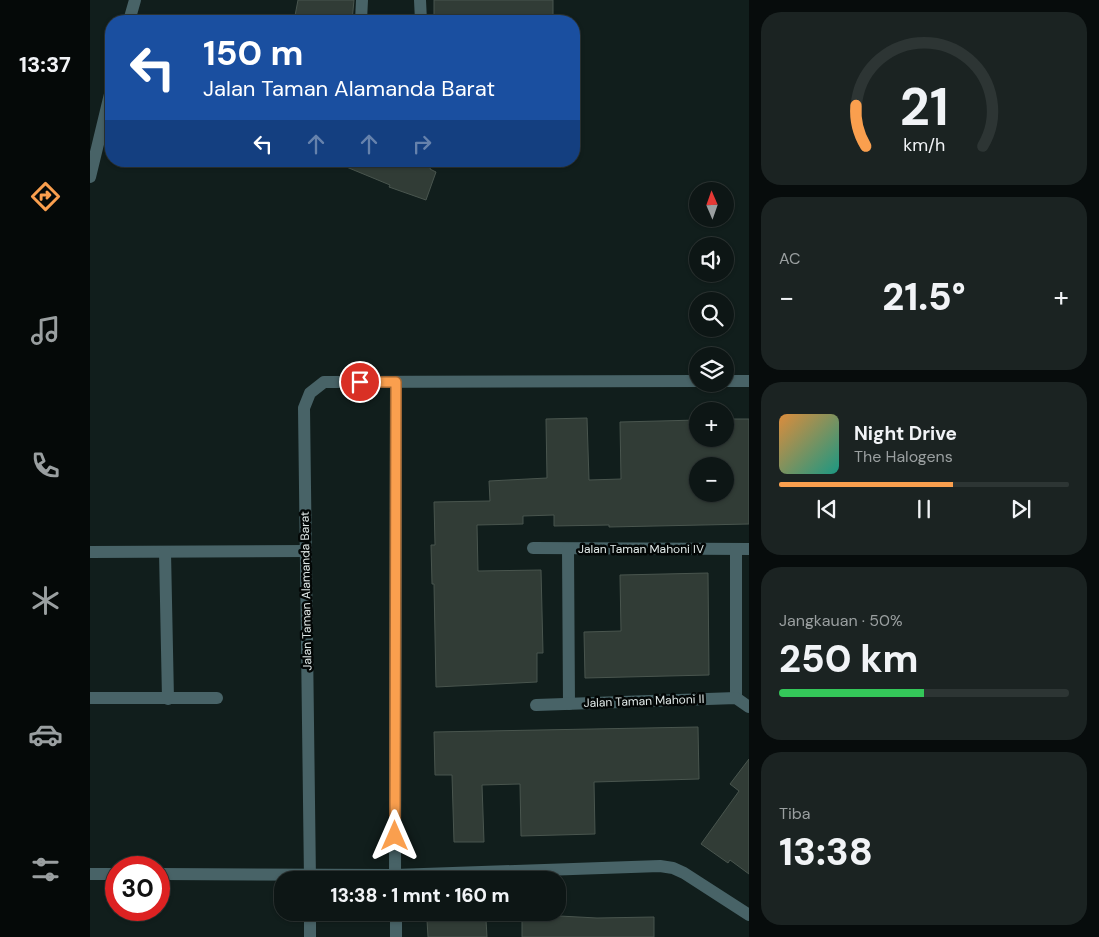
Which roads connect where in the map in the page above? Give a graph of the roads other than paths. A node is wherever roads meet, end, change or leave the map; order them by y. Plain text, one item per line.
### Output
1 (135, 0) edge
2 (362, 0) edge
3 (420, 0) edge
4 (131, 15) edge
5 (361, 15) edge
6 (421, 15) edge
7 (105, 115) edge
8 (90, 177) edge
9 (689, 381) edge
10 (734, 381) edge
11 (749, 381) edge
12 (396, 382) junction
13 (533, 548) dead end
14 (568, 548) junction
15 (736, 549) junction
16 (749, 549) edge
17 (306, 551) junction
18 (90, 552) edge
19 (165, 552) junction
20 (90, 698) edge
21 (168, 698) junction
22 (217, 698) dead end
23 (736, 698) junction
24 (569, 704) junction
25 (536, 705) dead end
26 (749, 707) edge
27 (310, 871) edge
28 (395, 871) edge
29 (558, 871) edge
30 (90, 874) edge
31 (105, 874) edge
32 (170, 874) edge
33 (274, 876) edge
34 (749, 915) edge
35 (310, 921) edge
36 (396, 921) edge
37 (310, 937) edge
38 (396, 937) edge

1 - 4 street
2 - 5 street
3 - 6 street
7 - 8 street
9 - 12 street, Jalan Taman Alamanda Barat
10 - 11 street
12 - 17 street, Jalan Taman Alamanda Barat
12 - 28 street
13 - 14 street, Jalan Taman Mahoni IV
14 - 15 street, Jalan Taman Mahoni IV
14 - 24 street
15 - 16 street, Jalan Taman Mahoni IV
15 - 23 street
17 - 19 street
17 - 27 street, Jalan Taman Alamanda Barat
18 - 19 street
19 - 21 street
20 - 21 street
21 - 22 street
23 - 24 street, Jalan Taman Mahoni II
23 - 26 street
24 - 25 street, Jalan Taman Mahoni II
29 - 34 street
30 - 31 street
32 - 33 street
35 - 37 street
36 - 38 street

